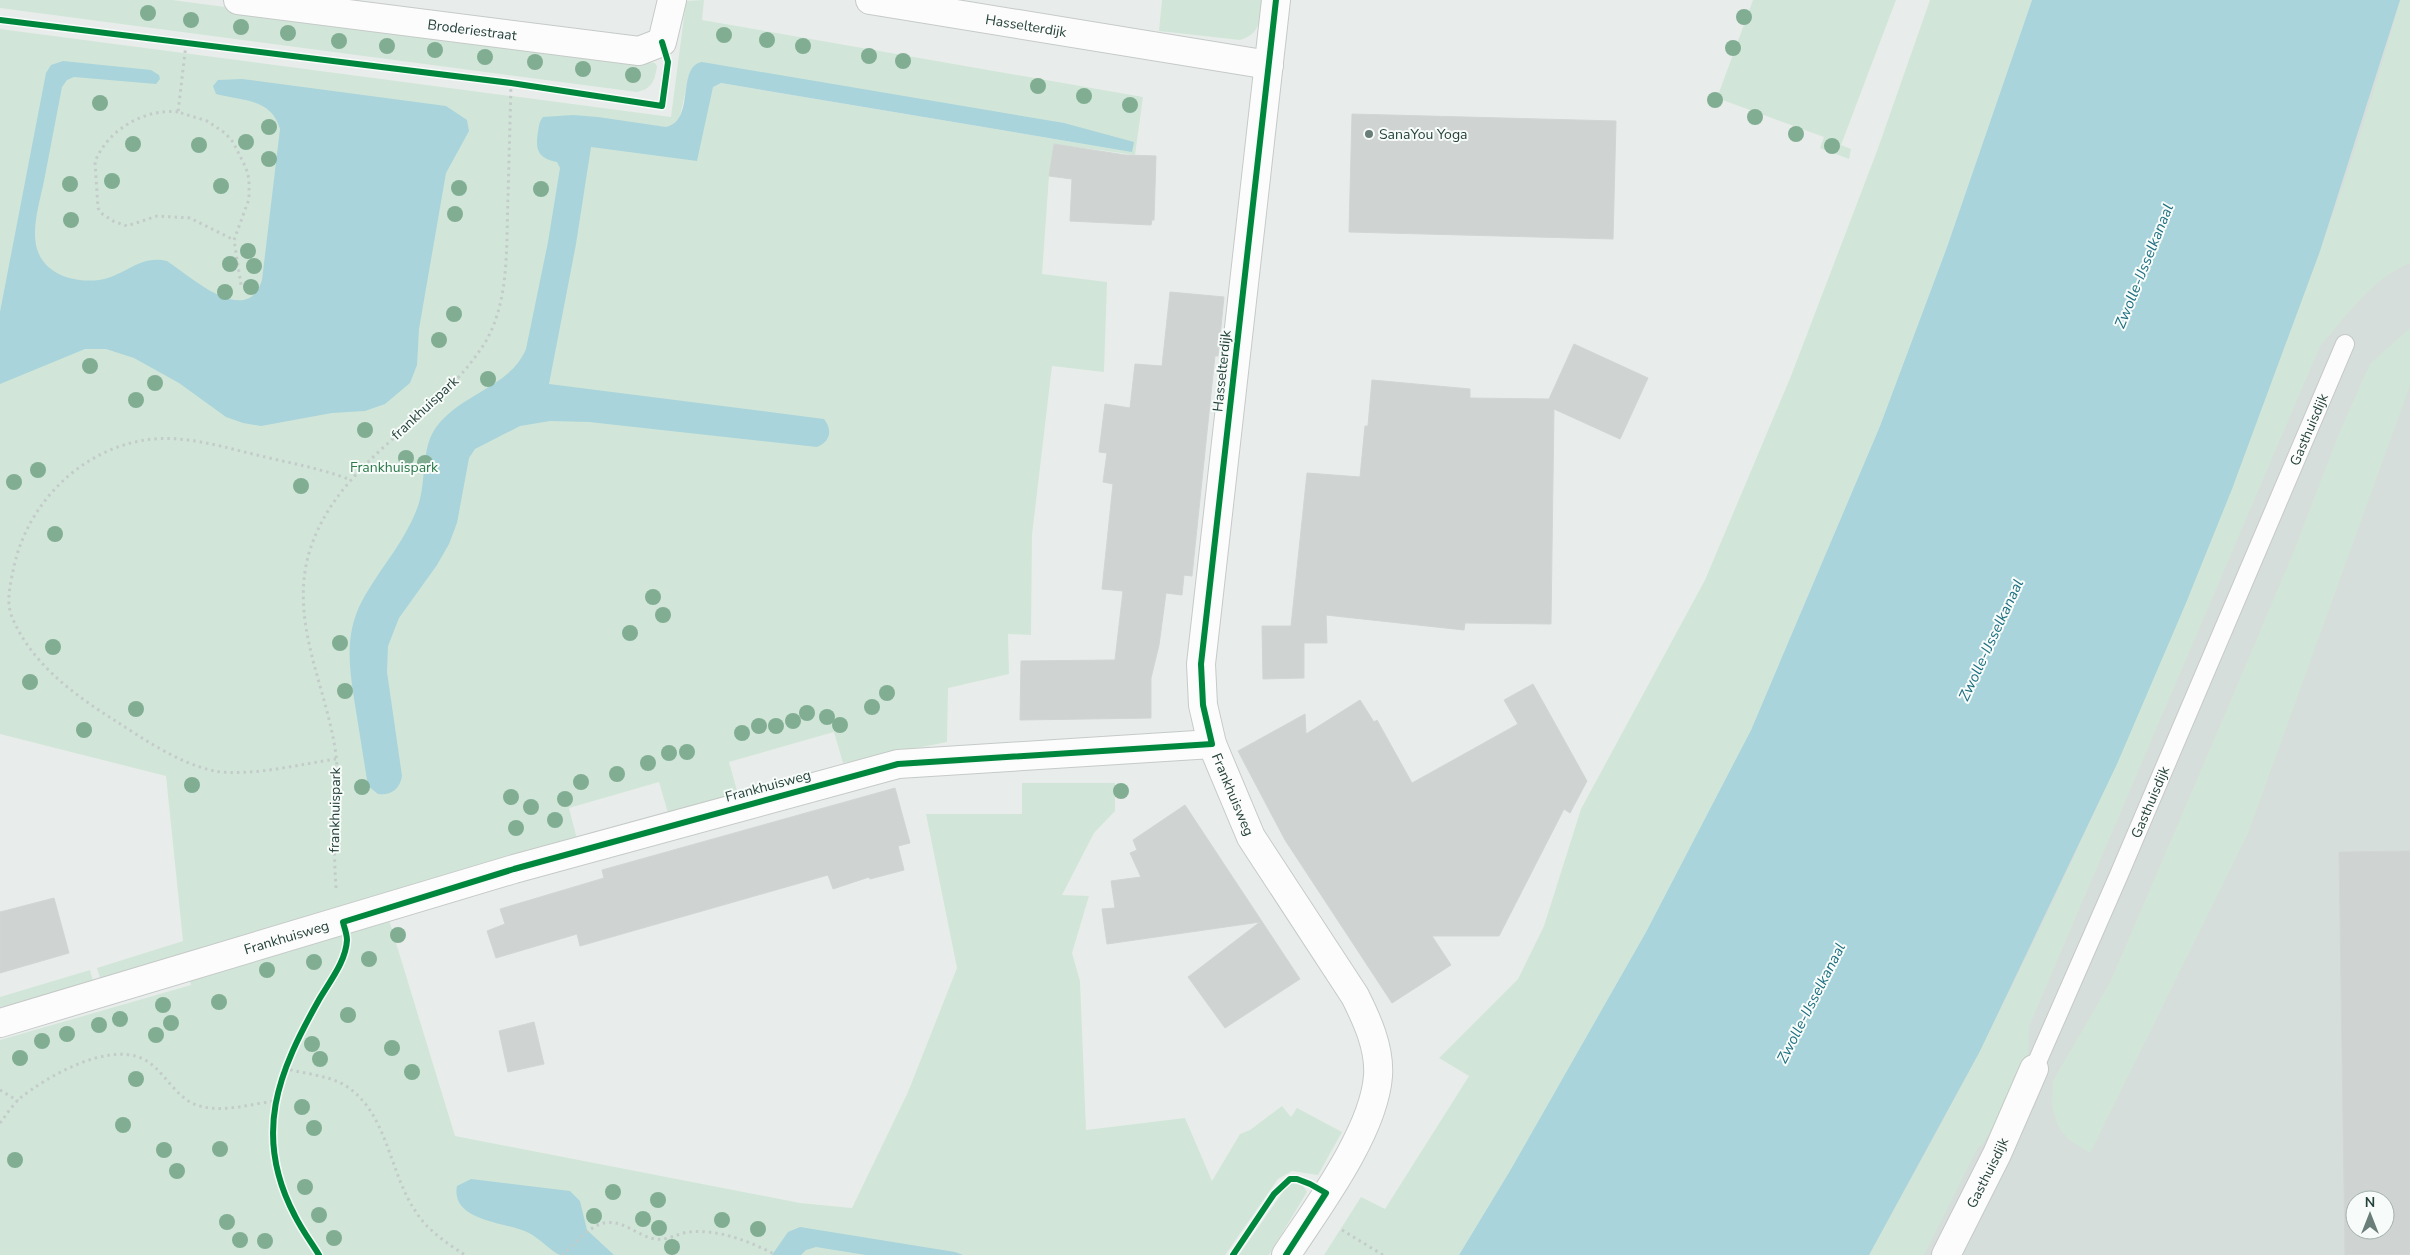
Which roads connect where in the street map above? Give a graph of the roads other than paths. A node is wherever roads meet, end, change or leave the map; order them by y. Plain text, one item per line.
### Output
1 (238, 0) edge
2 (672, 0) edge
3 (870, 0) edge
4 (1276, 0) edge
5 (1269, 65) junction
6 (2345, 344) dead end
7 (1212, 744) junction
8 (0, 1023) edge
9 (2034, 1069) joint
10 (1286, 1255) edge
11 (1946, 1255) edge

1 - 2 street, Broderiestraat
3 - 5 street, Hasselterdijk
4 - 5 street, Hasselterdijk
5 - 7 street, Hasselterdijk
6 - 9 lane, Gasthuisdijk
7 - 8 street, Frankhuisweg
7 - 10 street, Frankhuisweg
9 - 11 street, Gasthuisdijk

